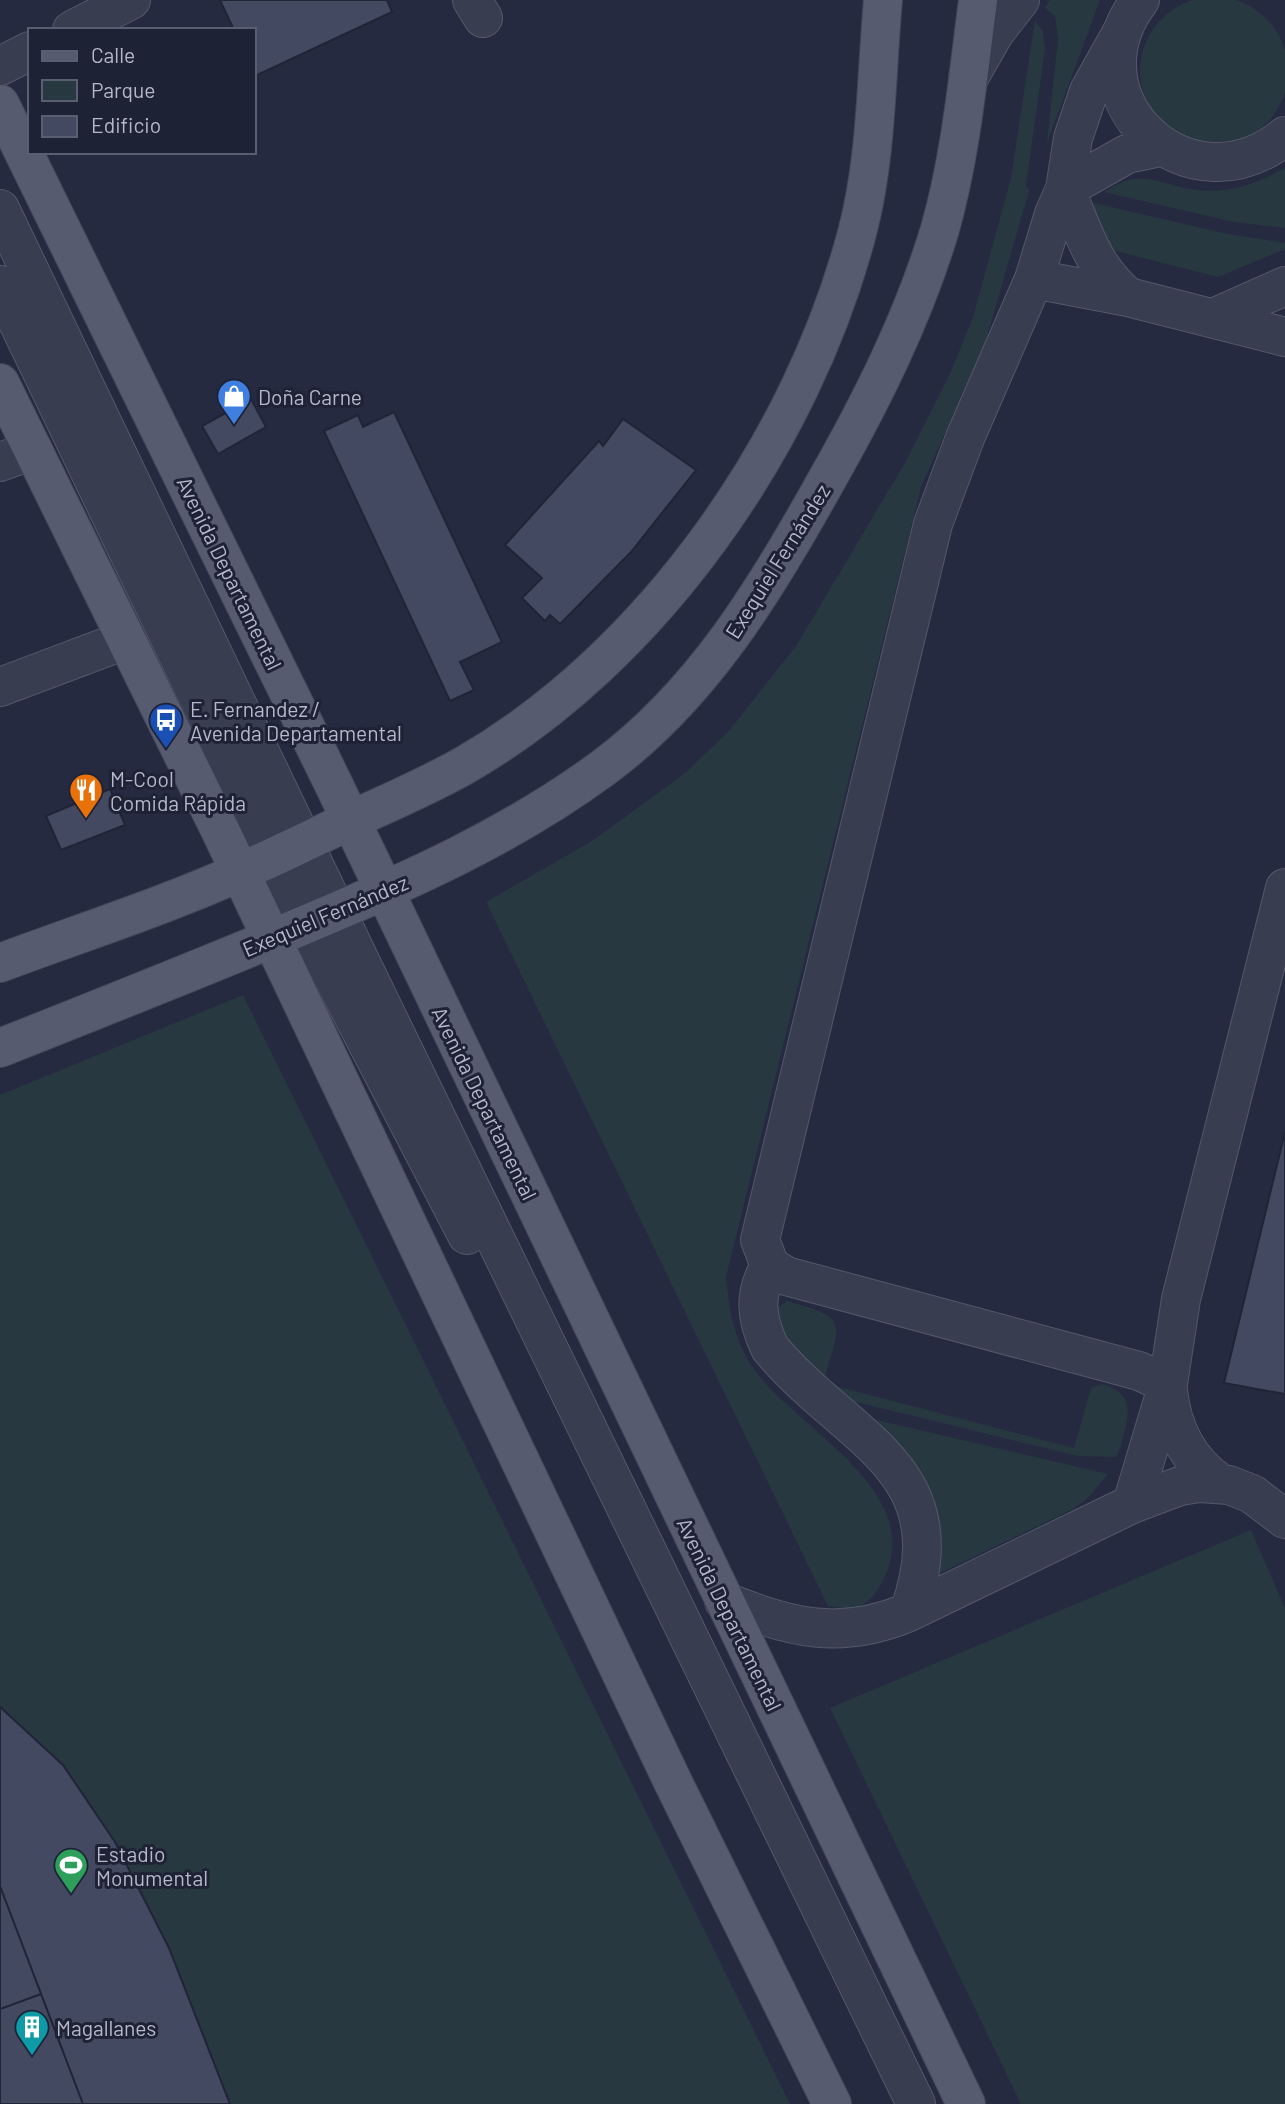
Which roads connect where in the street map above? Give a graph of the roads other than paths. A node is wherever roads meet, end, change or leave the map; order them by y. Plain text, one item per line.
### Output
1 (131, 0) edge
2 (883, 0) edge
3 (978, 0) edge
4 (1020, 0) edge
5 (1131, 16) edge
6 (76, 28) edge
7 (28, 52) edge
8 (0, 66) edge
9 (968, 79) junction
10 (0, 104) edge
11 (1285, 136) edge
12 (1161, 146) junction
13 (1065, 189) junction
14 (0, 209) edge
15 (1034, 279) junction
16 (0, 285) edge
17 (1285, 286) edge
18 (1128, 297) junction
19 (1213, 318) junction
20 (1285, 337) edge
21 (0, 383) edge
22 (16, 456) edge
23 (125, 640) junction
24 (0, 687) edge
25 (349, 821) junction
26 (290, 849) junction
27 (240, 872) junction
28 (1285, 888) edge
29 (383, 892) junction
30 (322, 917) junction
31 (271, 939) junction
32 (0, 963) edge
33 (0, 1048) edge
34 (770, 1266) junction
35 (1168, 1384) junction
36 (643, 1433) junction
37 (1220, 1483) junction
38 (1132, 1504) junction
39 (1285, 1519) edge
40 (724, 1601) junction
41 (909, 1612) junction
42 (695, 1644) junction
43 (770, 1697) junction
44 (886, 2040) junction
45 (832, 2104) edge
46 (887, 2104) edge
47 (916, 2104) edge
48 (966, 2104) edge

1 - 6 street
2 - 25 main road
3 - 9 main road, Exequiel Fernández
4 - 9 street
5 - 12 street
5 - 13 street
7 - 8 street
9 - 29 main road, Exequiel Fernández
10 - 25 main road, Avenida Departamental
11 - 12 street
12 - 13 street
13 - 15 street
13 - 18 street
14 - 26 street
15 - 18 street
15 - 34 street
16 - 26 street
17 - 19 street
18 - 19 street
19 - 20 street
21 - 22 main road
22 - 23 main road
23 - 24 street
23 - 27 main road
25 - 26 main road
25 - 29 main road, Avenida Departamental
26 - 27 main road
26 - 30 street
27 - 31 main road
27 - 32 main road
28 - 35 street
29 - 30 main road, Exequiel Fernández
29 - 36 main road, Avenida Departamental
30 - 31 main road, Exequiel Fernández
30 - 42 street
30 - 46 street
31 - 33 main road, Exequiel Fernández
31 - 45 main road
34 - 35 street
34 - 41 street
35 - 37 street
35 - 38 street
36 - 40 main road, Avenida Departamental
36 - 42 street
37 - 38 street
37 - 39 street
38 - 41 street
40 - 41 street
40 - 43 main road, Avenida Departamental
42 - 44 street
43 - 44 street
43 - 48 main road, Avenida Departamental
44 - 47 street

